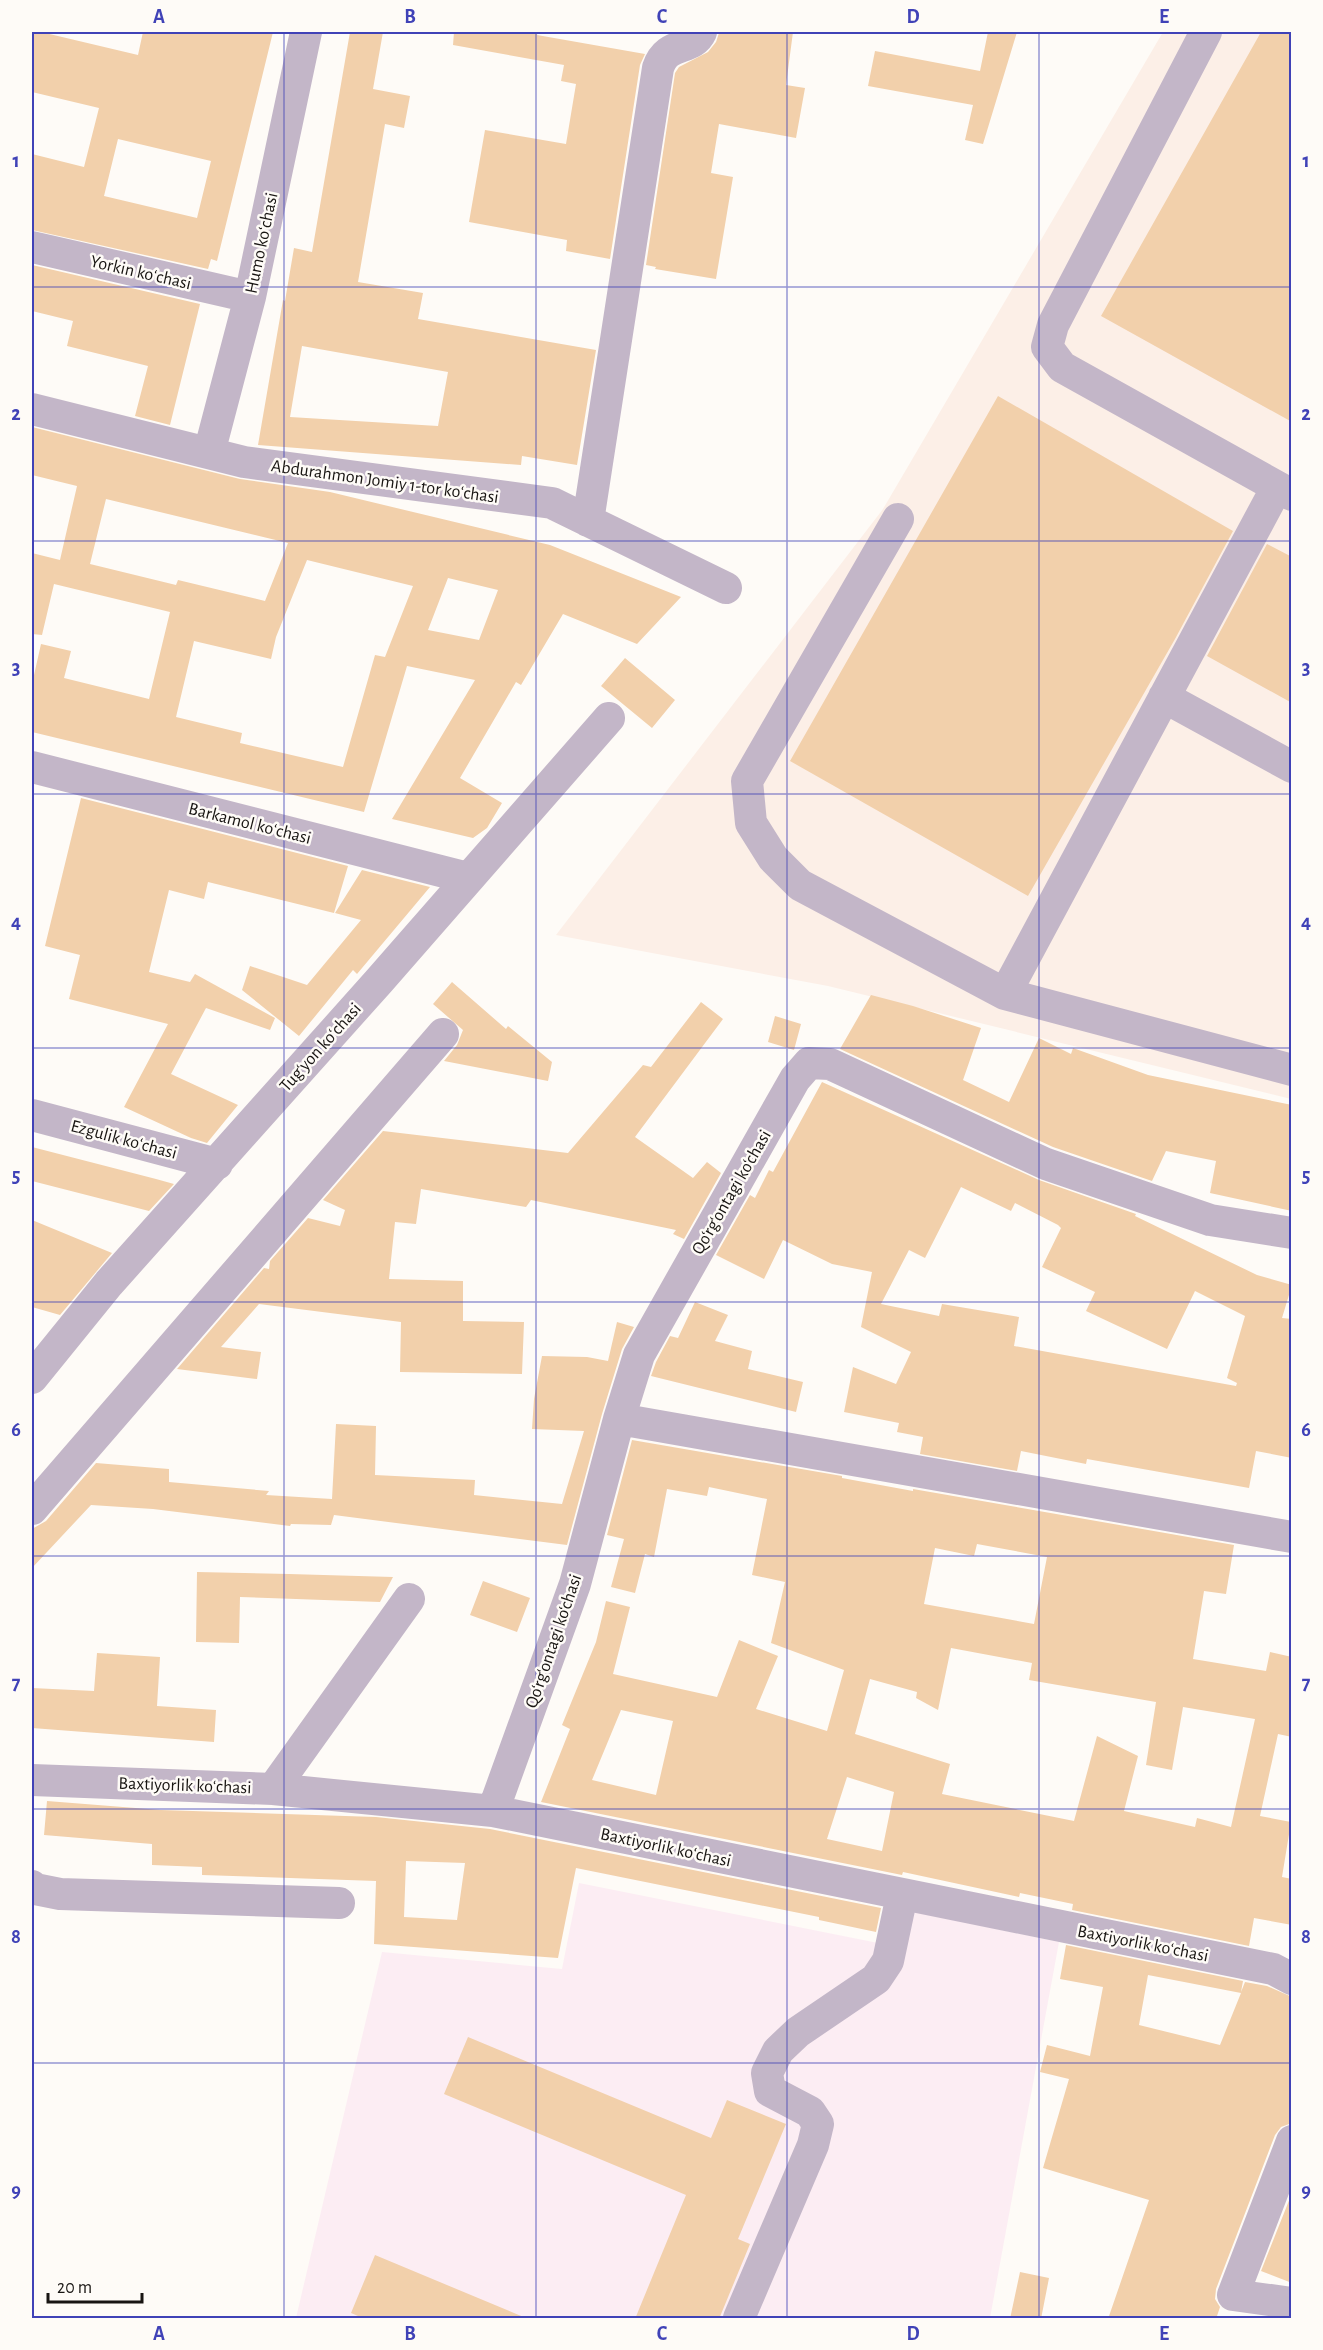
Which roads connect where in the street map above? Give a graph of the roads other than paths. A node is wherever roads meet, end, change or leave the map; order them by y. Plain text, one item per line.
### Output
1 (306, 32) edge
2 (701, 32) edge
3 (1206, 32) edge
4 (32, 247) edge
5 (250, 297) junction
6 (32, 409) edge
7 (209, 453) junction
8 (1284, 491) edge
9 (898, 519) dead end
10 (588, 521) junction
11 (726, 588) dead end
12 (1164, 697) junction
13 (609, 718) dead end
14 (32, 767) edge
15 (1292, 767) edge
16 (468, 878) junction
17 (1005, 994) junction
18 (443, 1034) dead end
19 (1292, 1070) edge
20 (32, 1115) edge
21 (217, 1164) junction
22 (1292, 1233) edge
23 (32, 1377) edge
24 (619, 1419) junction
25 (32, 1509) edge
26 (1292, 1537) edge
27 (409, 1599) dead end
28 (32, 1780) edge
29 (273, 1788) junction
30 (493, 1811) junction
31 (32, 1886) edge
32 (902, 1895) junction
33 (339, 1904) dead end
34 (1292, 1979) edge
35 (1292, 2141) edge
36 (1292, 2302) edge
37 (739, 2319) edge

1 - 5 street, Humo koʻchasi
2 - 10 street
3 - 8 street
4 - 5 street, Yorkin koʻchasi
5 - 7 street, Humo koʻchasi
6 - 7 street, Abdurahmon Jomiy 1-tor koʻchasi
7 - 10 street, Abdurahmon Jomiy 1-tor koʻchasi
8 - 12 street
9 - 17 street
10 - 11 street, Abdurahmon Jomiy 1-tor koʻchasi
12 - 15 street
12 - 17 street
13 - 16 street, Tugʻyon koʻchasi
14 - 16 street, Barkamol koʻchasi
16 - 21 street, Tugʻyon koʻchasi
17 - 19 street
18 - 25 street
20 - 21 street, Ezgulik koʻchasi
21 - 23 street, Tugʻyon koʻchasi
22 - 24 street, Qo‘rg‘ontagi ko‘chasi
24 - 26 street
24 - 30 street, Qo‘rg‘ontagi ko‘chasi
27 - 29 street
28 - 29 street, Baxtiyorlik koʻchasi
29 - 30 street, Baxtiyorlik koʻchasi
30 - 32 street, Baxtiyorlik koʻchasi
31 - 33 street
32 - 34 street, Baxtiyorlik koʻchasi
32 - 37 street
35 - 36 street

